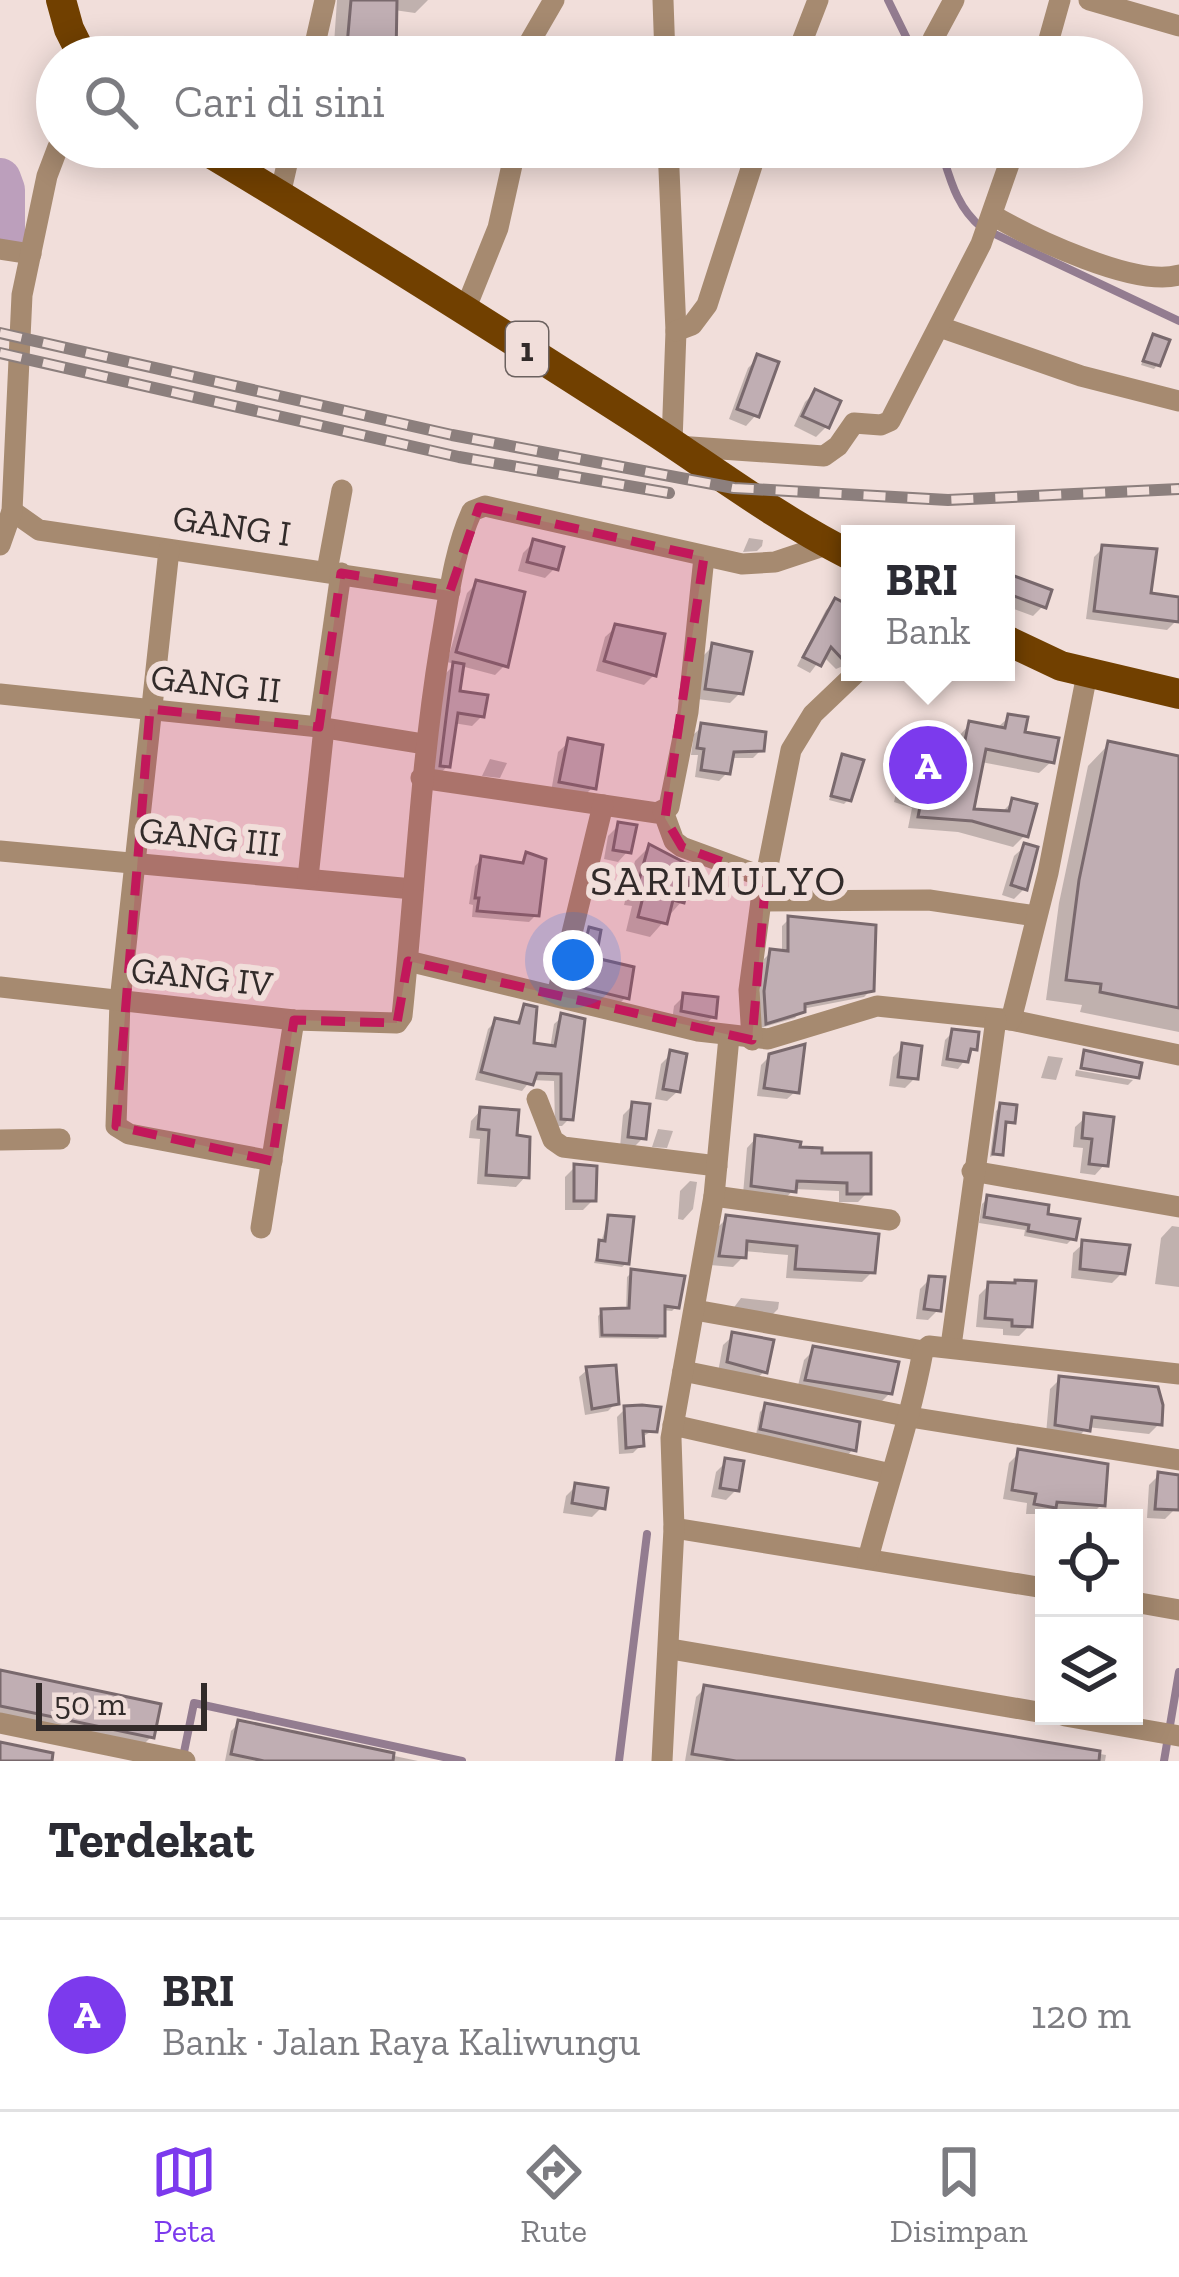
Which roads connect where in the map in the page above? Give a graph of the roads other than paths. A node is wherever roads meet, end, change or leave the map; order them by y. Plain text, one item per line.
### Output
1 (61, 0) edge
2 (325, 0) edge
3 (554, 0) edge
4 (663, 0) edge
5 (818, 0) edge
6 (955, 0) edge
7 (1060, 0) edge
8 (1089, 0) edge
9 (1179, 26) edge
10 (72, 36) edge
11 (317, 36) edge
12 (533, 36) edge
13 (664, 36) edge
14 (804, 36) edge
15 (934, 36) edge
16 (1050, 36) edge
17 (53, 168) edge
18 (235, 168) edge
19 (286, 168) edge
20 (511, 168) edge
21 (669, 168) edge
22 (751, 168) edge
23 (1008, 168) edge
24 (280, 195) junction
25 (988, 228) junction
26 (0, 249) edge
27 (31, 254) junction
28 (1179, 275) edge
29 (465, 310) junction
30 (940, 327) junction
31 (676, 331) junction
32 (1179, 401) edge
33 (674, 444) junction
34 (342, 490) dead end
35 (12, 511) junction
36 (0, 545) edge
37 (169, 550) junction
38 (839, 550) edge
39 (704, 557) junction
40 (334, 572) junction
41 (450, 591) junction
42 (1015, 644) edge
43 (1087, 674) junction
44 (847, 681) edge
45 (0, 694) edge
46 (1179, 694) edge
47 (151, 709) junction
48 (321, 727) junction
49 (424, 743) junction
50 (421, 778) junction
51 (603, 805) junction
52 (663, 811) junction
53 (0, 850) edge
54 (135, 861) junction
55 (308, 878) junction
56 (413, 889) junction
57 (763, 890) junction
58 (1036, 916) junction
59 (408, 961) junction
60 (0, 987) edge
61 (557, 995) junction
62 (120, 1000) junction
63 (294, 1019) junction
64 (1004, 1020) junction
65 (742, 1038) junction
66 (1179, 1055) edge
67 (537, 1100) dead end
68 (60, 1139) dead end
69 (0, 1140) edge
70 (272, 1161) junction
71 (717, 1166) junction
72 (972, 1171) junction
73 (714, 1196) junction
74 (1179, 1207) edge
75 (890, 1220) dead end
76 (261, 1228) dead end
77 (695, 1310) junction
78 (951, 1346) junction
79 (923, 1352) junction
80 (683, 1371) junction
81 (1179, 1374) edge
82 (910, 1417) junction
83 (674, 1425) junction
84 (1179, 1460) edge
85 (891, 1474) junction
86 (674, 1528) junction
87 (868, 1558) junction
88 (1035, 1586) edge
89 (1143, 1604) edge
90 (1179, 1610) edge
91 (671, 1649) junction
92 (1035, 1710) edge
93 (0, 1723) edge
94 (1118, 1725) edge
95 (1178, 1736) edge
96 (177, 1759) edge
97 (662, 1761) edge

1 - 10 main road
2 - 11 street
3 - 12 street
4 - 13 street
5 - 14 street
6 - 15 street
7 - 16 street
8 - 9 street
17 - 27 street
18 - 24 main road, 1
19 - 24 street
20 - 29 street
21 - 31 street
22 - 31 street
23 - 25 street
24 - 29 main road, 1
25 - 28 street
25 - 30 street
26 - 27 street
27 - 35 street
29 - 33 main road, 1
30 - 32 street
30 - 33 street
31 - 33 street
33 - 38 main road, 1
34 - 40 street
35 - 36 street
35 - 37 street, GANG I
37 - 40 street, GANG I
37 - 47 street
38 - 39 street
39 - 41 street
39 - 52 street
40 - 41 street, GANG I
40 - 48 street
41 - 49 street
42 - 43 main road
43 - 46 main road
43 - 58 street
44 - 57 street
45 - 47 street, GANG II
47 - 48 street, GANG II
47 - 54 street
48 - 49 street, GANG II
48 - 55 street
49 - 50 street
50 - 51 street
50 - 56 street
51 - 52 street
51 - 61 street
52 - 57 street
53 - 54 street, GANG III
54 - 55 street, GANG III
54 - 62 street
55 - 56 street, GANG III
56 - 59 street
57 - 58 street
57 - 65 street
58 - 64 street
59 - 61 street
59 - 63 street, GANG IV
60 - 62 street, GANG IV
61 - 65 street
62 - 63 street, GANG IV
62 - 70 street
63 - 70 street
64 - 65 street
64 - 66 street
64 - 72 street
65 - 71 street
67 - 71 street
68 - 69 street
70 - 76 street
71 - 73 street
72 - 74 street
72 - 78 street
73 - 75 street
73 - 77 street
77 - 79 street
77 - 80 street
78 - 79 street
78 - 81 street
79 - 82 street
80 - 82 street
80 - 83 street
82 - 84 street
82 - 85 street
83 - 85 street
83 - 86 street
85 - 87 street
86 - 87 street
86 - 91 street
87 - 88 street
89 - 90 street
91 - 92 street
91 - 97 street
93 - 96 street
94 - 95 street

